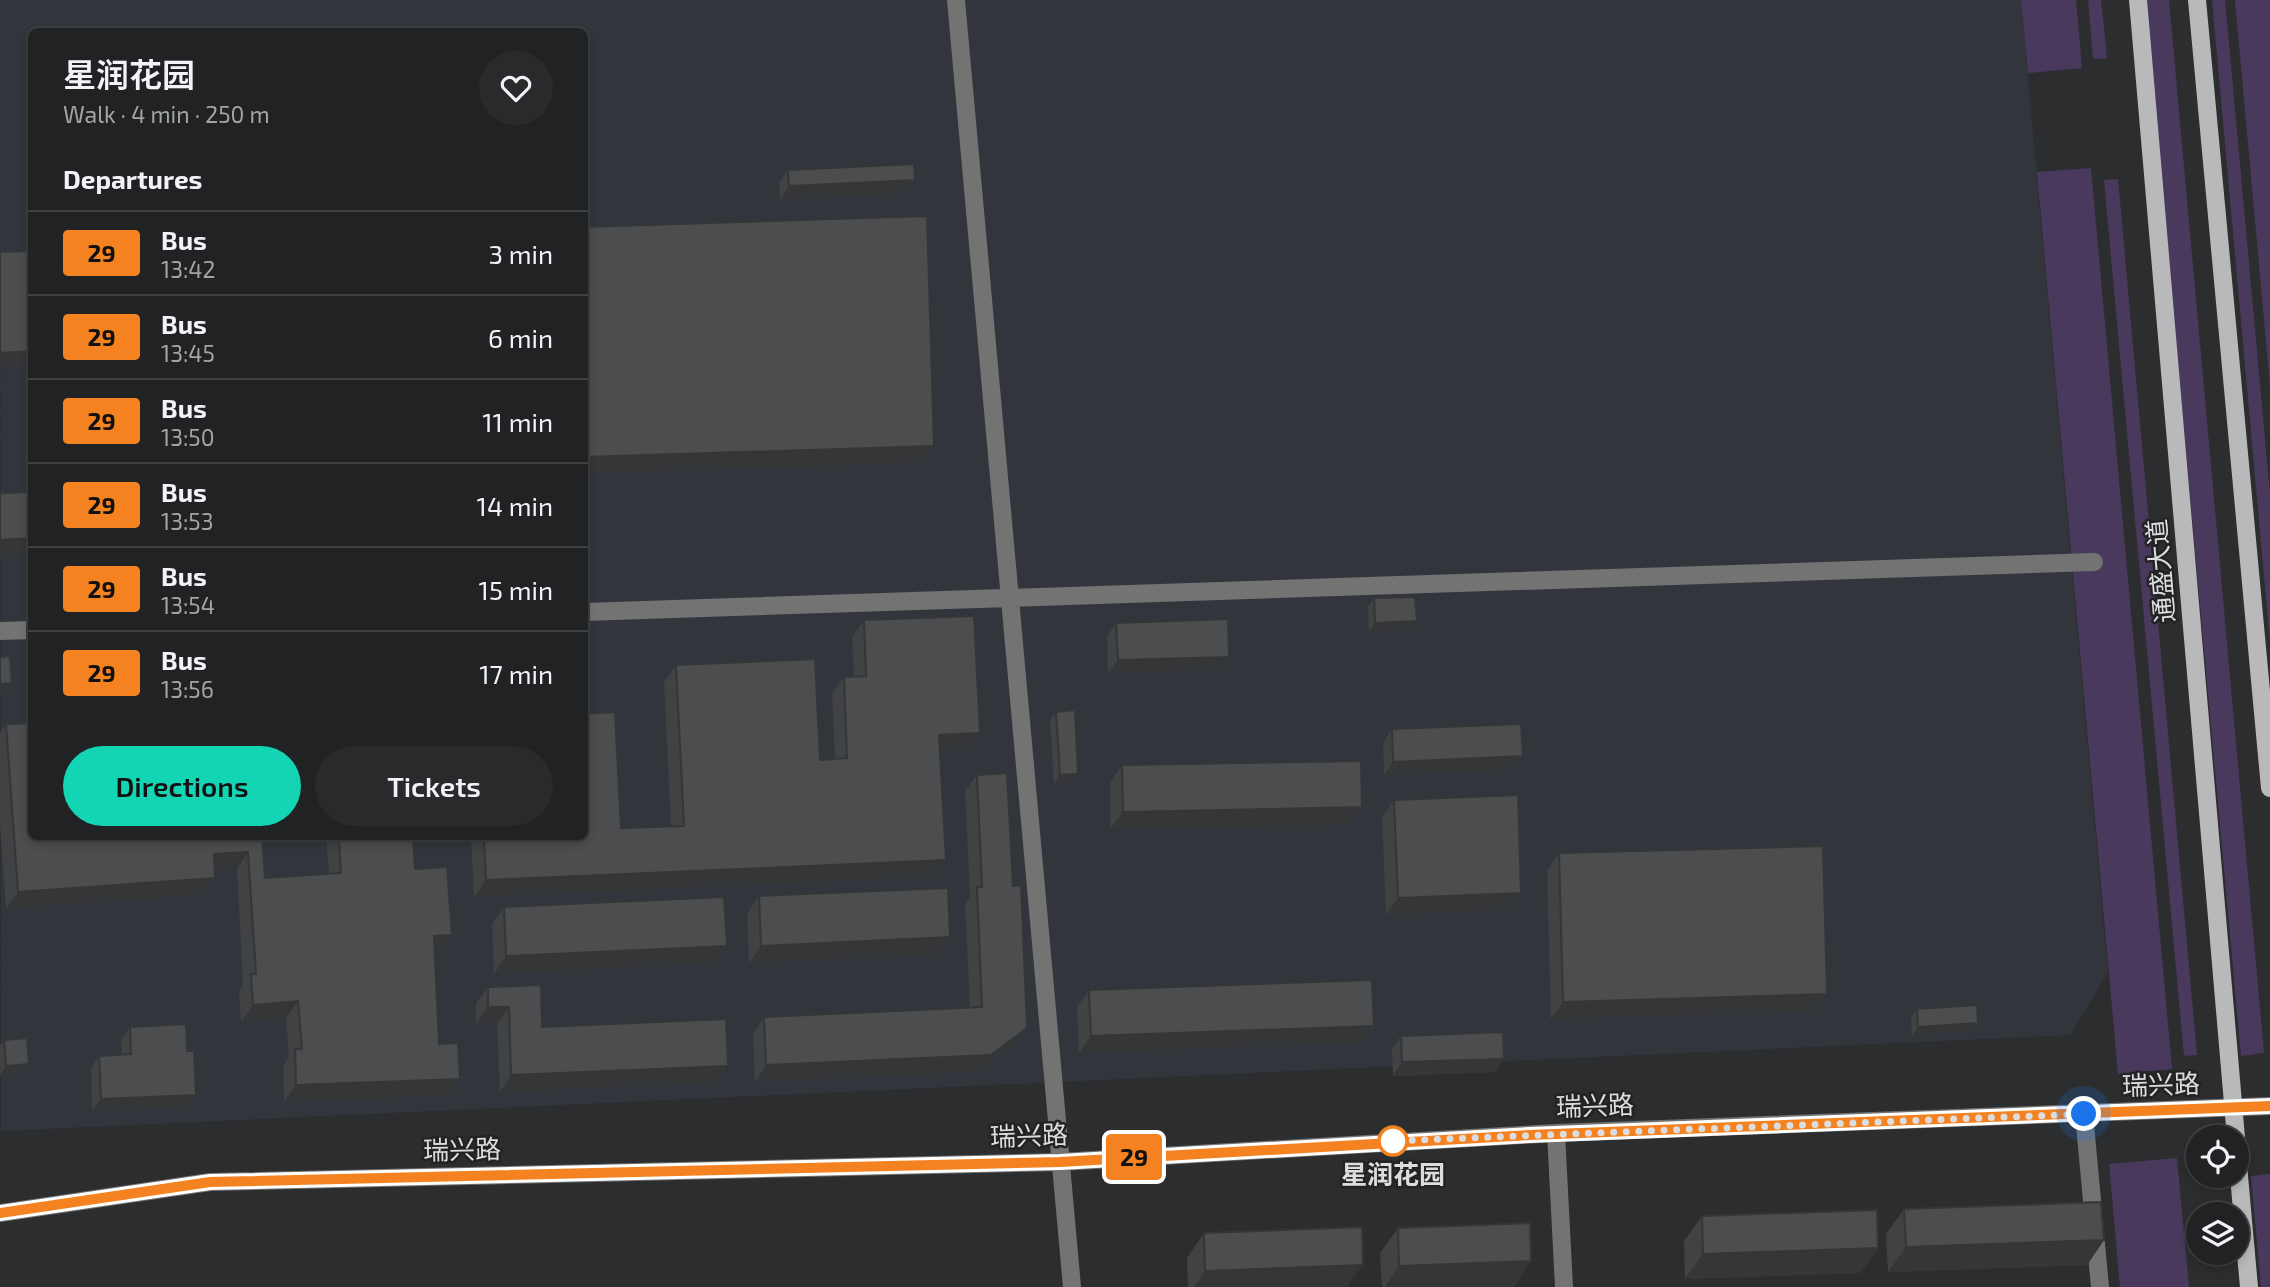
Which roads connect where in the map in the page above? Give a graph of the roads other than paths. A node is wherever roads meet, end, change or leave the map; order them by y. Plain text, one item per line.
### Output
1 (956, 0) edge
2 (2138, 0) edge
3 (2197, 0) edge
4 (2094, 562) dead end
5 (1008, 597) junction
6 (588, 612) edge
7 (28, 630) edge
8 (0, 631) edge
9 (2270, 788) edge
10 (2270, 1106) edge
11 (2234, 1109) junction
12 (2084, 1114) junction
13 (2235, 1125) edge
14 (1556, 1133) junction
15 (1060, 1162) junction
16 (2240, 1188) edge
17 (0, 1213) edge
18 (1072, 1287) edge
19 (1564, 1287) edge
20 (2100, 1287) edge
21 (2249, 1287) edge

1 - 5 street
2 - 11 main road, 通盛大道
3 - 9 main road
4 - 5 street
5 - 6 street
5 - 15 street
7 - 8 street
10 - 11 street, 瑞兴路
11 - 12 street, 瑞兴路
11 - 13 main road, 通盛大道
12 - 14 street, 瑞兴路
12 - 20 street
14 - 15 street, 瑞兴路
14 - 19 street
15 - 17 street, 瑞兴路
15 - 18 street
16 - 21 main road

